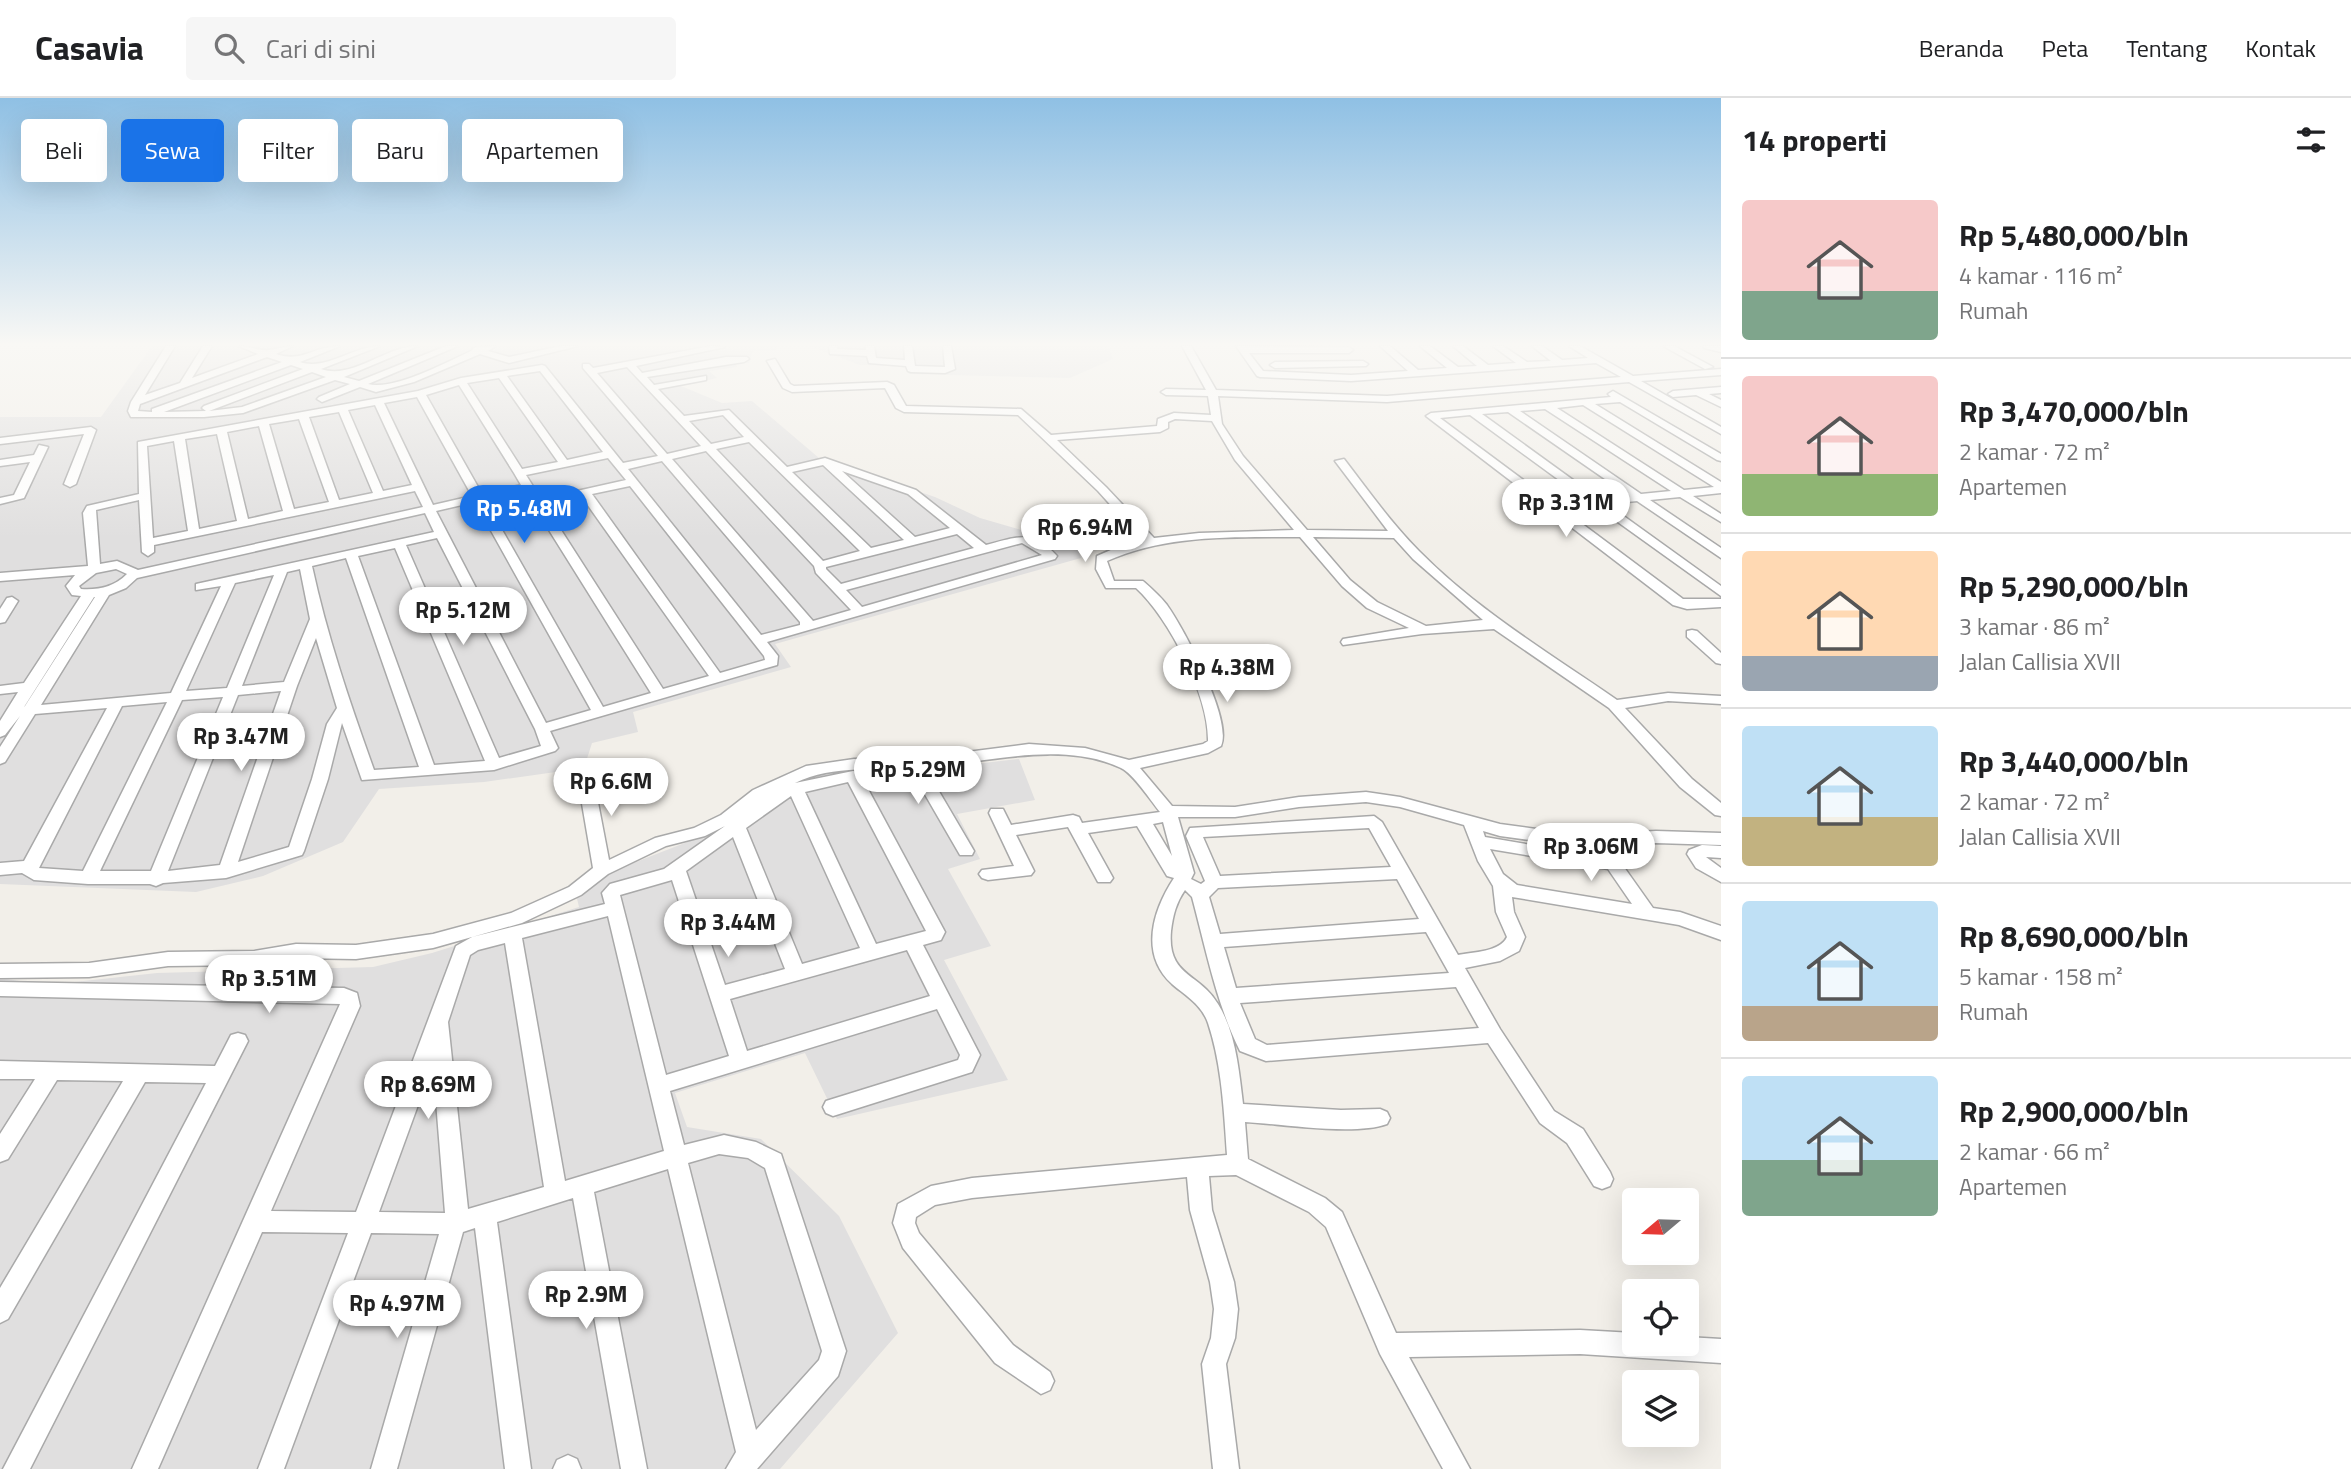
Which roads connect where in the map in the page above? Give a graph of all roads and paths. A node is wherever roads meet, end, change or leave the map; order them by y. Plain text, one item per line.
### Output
1 (133, 410) edge
2 (157, 410) edge
3 (202, 410) edge
4 (230, 410) edge
5 (331, 410) edge
6 (343, 410) edge
7 (382, 410) edge
8 (429, 410) edge
9 (479, 410) edge
10 (527, 410) edge
11 (575, 410) edge
12 (625, 410) edge
13 (673, 410) edge
14 (695, 410) edge
15 (904, 410) edge
16 (1216, 410) edge
17 (1498, 410) edge
18 (1511, 410) edge
19 (1556, 410) edge
20 (1598, 410) edge
21 (1640, 410) edge
22 (1684, 410) edge
23 (1472, 412) junction
24 (191, 414) junction
25 (703, 414) junction
26 (303, 415) junction
27 (140, 416) junction
28 (1217, 418) junction
29 (681, 419) junction
30 (263, 422) junction
31 (221, 429) junction
32 (1721, 431) edge
33 (179, 437) junction
34 (752, 438) junction
35 (1047, 438) junction
36 (0, 441) edge
37 (709, 448) junction
38 (610, 454) junction
39 (665, 457) junction
40 (1721, 458) edge
41 (825, 461) junction
42 (1340, 461) dead end
43 (0, 463) edge
44 (565, 464) junction
45 (621, 467) junction
46 (786, 470) junction
47 (519, 473) junction
48 (1721, 476) edge
49 (1706, 478) junction
50 (633, 482) junction
51 (70, 485) dead end
52 (418, 487) junction
53 (528, 487) junction
54 (1721, 489) edge
55 (586, 493) junction
56 (379, 495) junction
57 (1684, 495) junction
58 (144, 496) junction
59 (479, 498) junction
60 (1642, 499) junction
61 (0, 501) edge
62 (1598, 502) junction
63 (538, 503) junction
64 (335, 504) junction
65 (1550, 506) junction
66 (429, 509) junction
67 (290, 513) junction
68 (1721, 519) edge
69 (243, 523) junction
70 (957, 530) junction
71 (194, 534) junction
72 (441, 534) junction
73 (1304, 535) junction
74 (1397, 535) junction
75 (913, 541) junction
76 (1151, 542) junction
77 (399, 543) junction
78 (983, 549) junction
79 (869, 553) junction
80 (351, 554) junction
81 (1721, 554) edge
82 (305, 564) junction
83 (820, 565) junction
84 (282, 569) junction
85 (91, 570) junction
86 (133, 575) junction
87 (0, 577) edge
88 (230, 581) junction
89 (201, 587) dead end
90 (837, 589) junction
91 (104, 592) junction
92 (1721, 592) edge
93 (89, 594) junction
94 (0, 602) edge
95 (1721, 603) edge
96 (859, 611) junction
97 (0, 619) edge
98 (317, 619) junction
99 (1497, 625) junction
100 (806, 627) junction
101 (1424, 630) junction
102 (1692, 634) dead end
103 (758, 640) junction
104 (1348, 642) dead end
105 (1721, 660) edge
106 (718, 679) junction
107 (290, 686) junction
108 (29, 687) junction
109 (0, 690) edge
110 (234, 691) junction
111 (660, 695) junction
112 (177, 696) junction
113 (1721, 700) edge
114 (117, 702) junction
115 (1614, 705) junction
116 (344, 708) junction
117 (30, 710) junction
118 (13, 712) junction
119 (599, 712) junction
120 (542, 729) junction
121 (0, 733) edge
122 (0, 759) edge
123 (494, 765) junction
124 (1129, 765) junction
125 (428, 771) junction
126 (631, 771) dead end
127 (859, 786) junction
128 (795, 788) junction
129 (1721, 811) edge
130 (997, 813) dead end
131 (1169, 813) junction
132 (1142, 820) junction
133 (1470, 821) junction
134 (737, 826) junction
135 (1077, 829) junction
136 (1006, 831) junction
137 (1721, 839) edge
138 (1481, 842) junction
139 (966, 851) dead end
140 (1721, 852) edge
141 (30, 866) junction
142 (0, 869) edge
143 (677, 869) junction
144 (602, 870) junction
145 (226, 872) junction
146 (1403, 873) junction
147 (988, 874) dead end
148 (1721, 876) edge
149 (1178, 877) junction
150 (88, 878) junction
151 (1104, 878) dead end
152 (156, 880) junction
153 (1214, 882) junction
154 (1502, 886) junction
155 (1200, 895) junction
156 (614, 908) junction
157 (1647, 913) junction
158 (1432, 925) junction
159 (512, 933) junction
160 (1721, 933) edge
161 (1213, 941) junction
162 (912, 942) junction
163 (871, 953) junction
164 (0, 971) edge
165 (1458, 971) junction
166 (796, 974) junction
167 (0, 989) edge
168 (719, 994) junction
169 (1229, 996) junction
170 (943, 1000) junction
171 (439, 1021) junction
172 (1493, 1035) junction
173 (238, 1041) dead end
174 (741, 1061) junction
175 (0, 1070) edge
176 (52, 1071) junction
177 (139, 1073) junction
178 (220, 1075) junction
179 (658, 1086) junction
180 (832, 1107) dead end
181 (1234, 1112) junction
182 (1380, 1118) dead end
183 (0, 1152) edge
184 (676, 1156) junction
185 (1197, 1166) junction
186 (1238, 1166) junction
187 (1602, 1179) dead end
188 (582, 1185) junction
189 (556, 1193) junction
190 (485, 1215) junction
191 (255, 1221) junction
192 (362, 1222) junction
193 (455, 1224) junction
194 (0, 1311) edge
195 (1389, 1346) junction
196 (1721, 1351) edge
197 (1041, 1381) dead end
198 (745, 1462) edge
199 (16, 1469) edge
200 (145, 1469) edge
201 (271, 1469) edge
202 (384, 1469) edge
203 (518, 1469) edge
204 (634, 1469) edge
205 (1226, 1469) edge
206 (1457, 1469) edge

1 - 27 street
2 - 27 street
3 - 24 street
4 - 24 street
5 - 26 street
6 - 56 street
7 - 52 street
8 - 59 street
9 - 47 street
10 - 44 street
11 - 38 street
12 - 39 street
13 - 29 street
14 - 25 street
15 - 35 street
16 - 28 street
17 - 23 street
18 - 60 street
19 - 57 street
20 - 49 street
21 - 40 street
22 - 32 street
23 - 62 street
23 - 65 street
24 - 27 street
25 - 29 street
25 - 34 street
26 - 30 street
26 - 64 street
28 - 35 street
28 - 73 street
29 - 37 street
30 - 31 street
30 - 67 street
31 - 33 street
31 - 69 street
33 - 58 street
33 - 71 street
34 - 37 street
34 - 46 street
35 - 76 street
36 - 51 street
37 - 39 street
37 - 83 street
38 - 44 street
38 - 45 street
39 - 45 street
39 - 100 street
41 - 46 street
41 - 70 street
41 - 75 street
42 - 74 street
43 - 61 street
44 - 47 street
45 - 50 street
46 - 79 street
47 - 53 street
48 - 49 street
49 - 54 street
50 - 55 street
50 - 103 street
52 - 56 street
52 - 66 street
53 - 59 street
53 - 63 street
54 - 57 street
55 - 63 street
55 - 106 street
56 - 64 street
57 - 60 street
57 - 68 street
58 - 71 street
58 - 85 street
59 - 66 street
59 - 119 street
60 - 62 street
60 - 81 street
62 - 65 street
62 - 92 street
63 - 111 street
64 - 67 street
65 - 95 street
66 - 72 street
66 - 86 street
67 - 69 street
69 - 71 street
70 - 75 street
70 - 78 street
72 - 77 street
72 - 120 street
73 - 74 street
73 - 76 street
73 - 101 street
74 - 99 street
75 - 79 street
76 - 124 street
77 - 80 street
77 - 123 street
78 - 90 street
78 - 96 street
79 - 83 street
80 - 82 street
80 - 125 street
82 - 84 street
82 - 98 street
83 - 90 street
84 - 88 street
84 - 110 street
85 - 86 street
85 - 87 street
85 - 93 street
86 - 91 street
88 - 89 street
88 - 112 street
90 - 96 street
91 - 93 street
91 - 117 street
93 - 108 street
94 - 97 street
96 - 100 street
98 - 107 street
98 - 116 street
99 - 101 street
99 - 115 street
100 - 103 street
101 - 104 street
102 - 105 street
103 - 106 street
106 - 111 street
107 - 110 street
107 - 145 street
108 - 109 street
108 - 118 street
110 - 112 street
110 - 152 street
111 - 119 street
112 - 114 street
112 - 150 street
113 - 115 street
114 - 117 street
114 - 141 street
115 - 129 street
116 - 125 street
116 - 145 street
117 - 118 street
117 - 122 street
118 - 121 street
119 - 120 street
120 - 123 street
123 - 125 street
124 - 131 street
124 - 144 street
126 - 144 street
127 - 128 street
127 - 139 street
127 - 162 street
128 - 134 street
128 - 163 street
130 - 136 street
131 - 132 street
131 - 133 street
131 - 149 street
132 - 135 street
132 - 149 street
133 - 137 street
133 - 138 street
134 - 143 street
134 - 166 street
135 - 136 street
135 - 151 street
136 - 147 street
138 - 154 street
138 - 157 street
140 - 148 street
141 - 142 street
141 - 150 street
143 - 156 street
143 - 168 street
144 - 164 street
145 - 152 street
146 - 153 street
146 - 153 street
146 - 158 street
149 - 155 street
149 - 181 street
150 - 152 street
153 - 155 street
154 - 157 street
154 - 165 street
155 - 161 street
156 - 159 street
156 - 179 street
157 - 160 street
158 - 161 street
158 - 165 street
159 - 171 street
159 - 189 street
161 - 169 street
162 - 163 street
162 - 170 street
163 - 166 street
165 - 169 street
165 - 172 street
166 - 168 street
167 - 191 street
168 - 174 street
169 - 172 street
170 - 174 street
170 - 180 street
171 - 192 street
171 - 193 street
172 - 187 street
173 - 178 street
174 - 179 street
175 - 176 street
176 - 177 street
176 - 183 street
177 - 178 street
177 - 194 street
178 - 199 street
179 - 184 street
181 - 182 street
181 - 186 street
184 - 188 street
184 - 198 street
184 - 198 street
185 - 186 street
185 - 197 street
185 - 205 street
186 - 195 street
188 - 189 street
188 - 204 street
189 - 190 street
190 - 193 street
190 - 203 street
191 - 192 street
191 - 200 street
192 - 193 street
192 - 201 street
193 - 202 street
195 - 196 street
195 - 206 street

